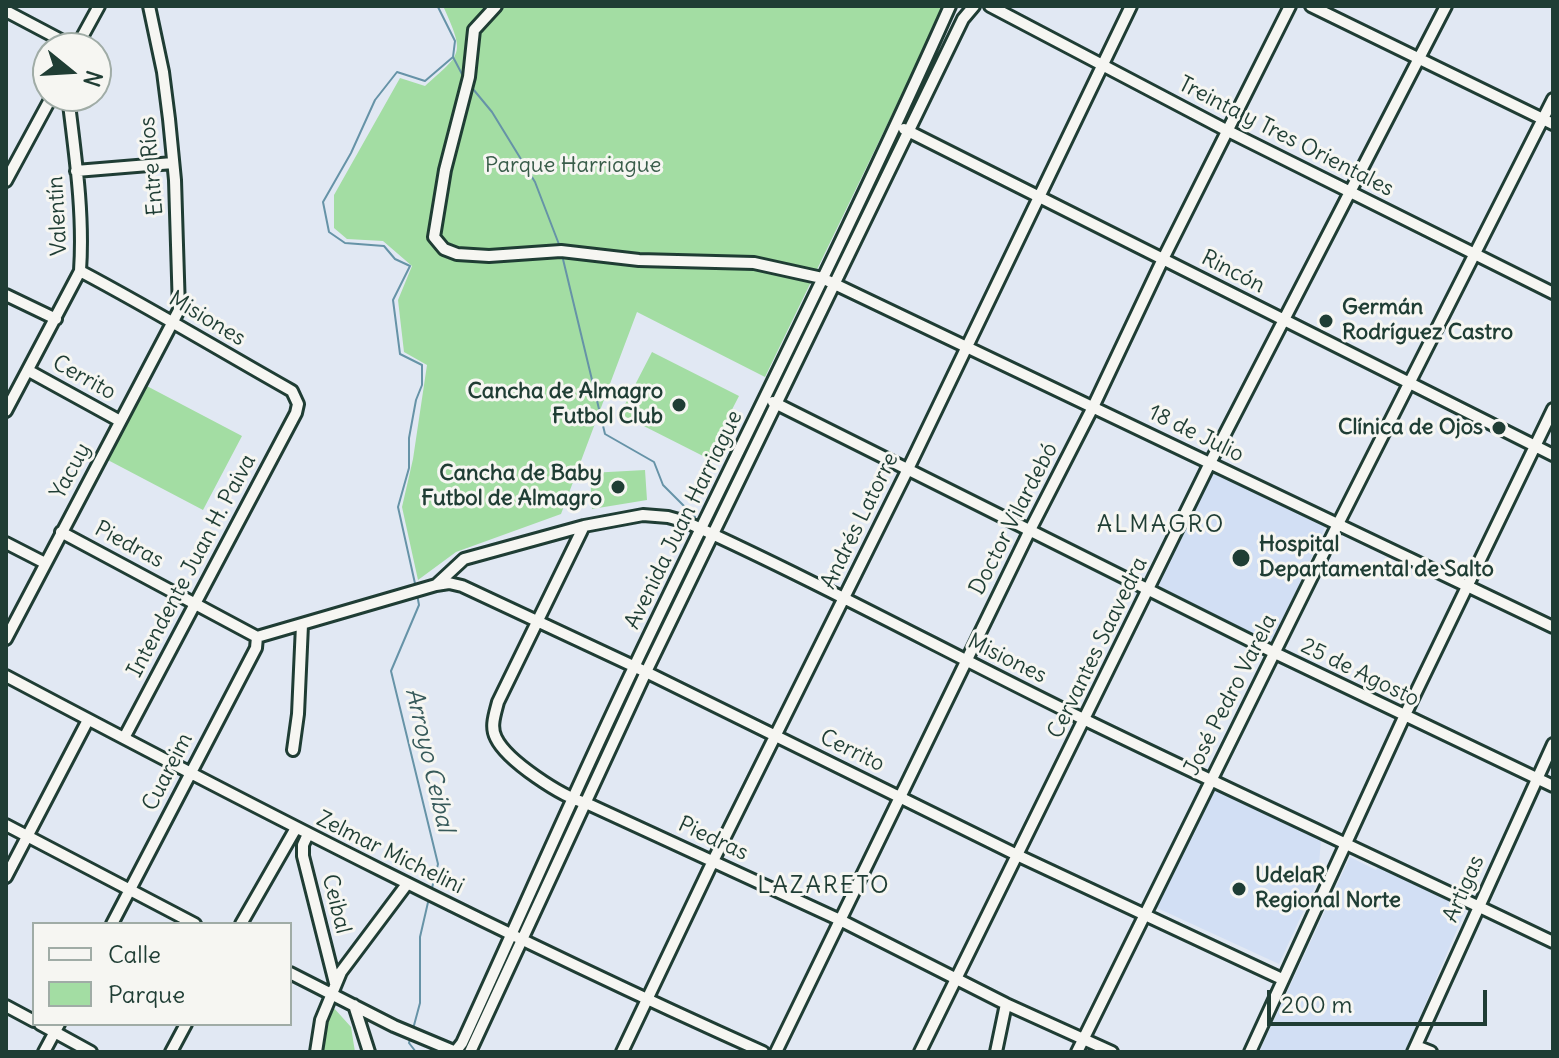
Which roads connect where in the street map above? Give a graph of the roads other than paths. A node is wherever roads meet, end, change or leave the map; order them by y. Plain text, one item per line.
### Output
1 (99, 6) edge
2 (149, 6) edge
3 (496, 6) edge
4 (951, 6) edge
5 (966, 6) edge
6 (974, 6) edge
7 (990, 6) edge
8 (1131, 6) edge
9 (1290, 6) edge
10 (1311, 6) edge
11 (1446, 6) edge
12 (1002, 9) edge
13 (6, 11) edge
14 (963, 19) junction
15 (46, 32) edge
16 (85, 32) edge
17 (1420, 58) junction
18 (1101, 66) junction
19 (1553, 99) edge
20 (43, 112) edge
21 (70, 112) edge
22 (1548, 122) edge
23 (896, 125) junction
24 (1226, 130) junction
25 (909, 131) junction
26 (6, 153) edge
27 (17, 159) junction
28 (173, 163) junction
29 (76, 171) junction
30 (6, 181) edge
31 (1350, 191) junction
32 (1040, 197) junction
33 (1475, 253) junction
34 (1163, 259) junction
35 (80, 271) junction
36 (822, 278) junction
37 (836, 284) junction
38 (1553, 293) edge
39 (6, 295) edge
40 (56, 319) junction
41 (1283, 320) junction
42 (172, 322) junction
43 (967, 347) junction
44 (29, 371) junction
45 (1410, 383) junction
46 (765, 398) junction
47 (777, 404) junction
48 (1093, 407) junction
49 (1553, 409) edge
50 (6, 411) edge
51 (296, 413) joint
52 (120, 421) junction
53 (1535, 446) junction
54 (1553, 455) edge
55 (1210, 463) junction
56 (908, 469) junction
57 (1338, 524) junction
58 (584, 526) junction
59 (701, 529) junction
60 (1030, 530) junction
61 (61, 532) junction
62 (713, 536) junction
63 (6, 543) edge
64 (45, 563) junction
65 (1468, 586) junction
66 (432, 587) junction
67 (1149, 590) junction
68 (845, 598) junction
69 (194, 601) junction
70 (538, 620) junction
71 (302, 625) junction
72 (1553, 627) edge
73 (257, 637) junction
74 (6, 639) edge
75 (1275, 653) junction
76 (966, 661) junction
77 (634, 667) junction
78 (646, 672) junction
79 (6, 676) edge
80 (1404, 717) junction
81 (88, 720) junction
82 (1086, 720) junction
83 (775, 736) junction
84 (124, 738) junction
85 (1553, 744) edge
86 (293, 750) dead end
87 (190, 774) junction
88 (1537, 778) junction
89 (1210, 781) junction
90 (1553, 786) edge
91 (901, 796) junction
92 (573, 800) junction
93 (586, 803) junction
94 (6, 825) edge
95 (296, 828) junction
96 (308, 834) junction
97 (27, 836) junction
98 (1346, 842) junction
99 (1019, 856) junction
100 (713, 861) junction
101 (6, 877) edge
102 (407, 884) junction
103 (130, 890) junction
104 (1479, 906) junction
105 (1146, 914) junction
106 (840, 920) junction
107 (113, 922) edge
108 (191, 922) edge
109 (242, 922) edge
110 (512, 936) junction
111 (523, 941) junction
112 (1553, 942) edge
113 (292, 974) edge
114 (957, 979) junction
115 (1282, 979) junction
116 (333, 989) junction
117 (647, 1000) junction
118 (1006, 1004) junction
119 (354, 1005) junction
120 (6, 1006) edge
121 (32, 1020) edge
122 (185, 1026) edge
123 (57, 1028) edge
124 (1084, 1038) junction
125 (1415, 1049) edge
126 (44, 1052) edge
127 (91, 1052) edge
128 (171, 1052) edge
129 (316, 1052) edge
130 (369, 1052) edge
131 (456, 1052) edge
132 (470, 1052) edge
133 (622, 1052) edge
134 (763, 1052) edge
135 (776, 1052) edge
136 (920, 1052) edge
137 (996, 1052) edge
138 (1077, 1052) edge
139 (1112, 1052) edge
140 (1250, 1052) edge
141 (1431, 1052) edge

1 - 16 street
2 - 28 street, Entre Ríos
3 - 36 street, 18 de Julio
4 - 14 street, Avenida Juan Harriague
4 - 23 street, Avenida Juan Harriague
5 - 14 street
6 - 14 street, Avenida Juan Harriague
7 - 12 street, Treinta y Tres Orientales
8 - 18 street, Andrés Latorre
9 - 24 street, Doctor Vilardebó
10 - 17 street
11 - 17 street, Cervantes Saavedra
12 - 18 street, Treinta y Tres Orientales
13 - 15 street
14 - 25 street, Avenida Juan Harriague
17 - 22 street
17 - 31 street, Cervantes Saavedra
18 - 24 street, Treinta y Tres Orientales
18 - 32 street, Andrés Latorre
19 - 22 street, José Pedro Varela
20 - 27 street
21 - 29 street, Valentín
22 - 33 street, José Pedro Varela
23 - 25 street, Rincón
23 - 36 street, Avenida Juan Harriague
24 - 31 street, Treinta y Tres Orientales
24 - 34 street, Doctor Vilardebó
25 - 32 street, Rincón
25 - 37 street, Avenida Juan Harriague
26 - 27 street
27 - 30 street
28 - 29 street
28 - 42 street, Entre Ríos
29 - 35 street, Valentín
31 - 33 street, Treinta y Tres Orientales
31 - 41 street, Cervantes Saavedra
32 - 34 street, Rincón
32 - 43 street, Andrés Latorre
33 - 38 street, Treinta y Tres Orientales
33 - 45 street, José Pedro Varela
34 - 41 street, Rincón
34 - 48 street, Doctor Vilardebó
35 - 40 street, Valentín
35 - 42 street, Misiones
36 - 37 street, 18 de Julio
36 - 46 street, Avenida Juan Harriague
37 - 43 street, 18 de Julio
37 - 47 street, Avenida Juan Harriague
39 - 40 street, Cerrito
40 - 44 street, Valentín
41 - 45 street, Rincón
41 - 55 street, Cervantes Saavedra
42 - 51 street, Misiones
42 - 52 street, Yacuy
43 - 48 street, 18 de Julio
43 - 56 street, Andrés Latorre
44 - 50 street, Valentín
44 - 52 street, Cerrito
45 - 53 street, Rincón
45 - 57 street, José Pedro Varela
46 - 47 street, 25 de Agosto
46 - 59 street, Avenida Juan Harriague
47 - 56 street, 25 de Agosto
47 - 62 street, Avenida Juan Harriague
48 - 55 street, 18 de Julio
48 - 60 street, Doctor Vilardebó
49 - 53 street
51 - 69 street, Intendente Juan H. Paiva
52 - 61 street, Yacuy
53 - 54 street, Rincón
53 - 65 street
55 - 57 street, 18 de Julio
55 - 67 street, Cervantes Saavedra
56 - 60 street, 25 de Agosto
56 - 68 street, Andrés Latorre
57 - 65 street, 18 de Julio
57 - 75 street, José Pedro Varela
58 - 59 street, Misiones
58 - 66 street, Misiones
58 - 70 street
59 - 62 street, Misiones
59 - 77 street, Avenida Juan Harriague
60 - 67 street, 25 de Agosto
60 - 76 street, Doctor Vilardebó
61 - 64 street, Yacuy
61 - 69 street, Piedras
62 - 68 street, Misiones
62 - 78 street, Avenida Juan Harriague
63 - 64 street
64 - 74 street, Yacuy
65 - 72 street, 18 de Julio
65 - 80 street
66 - 70 street, Cerrito
66 - 71 street, Cerrito
67 - 75 street, 25 de Agosto
67 - 82 street, Cervantes Saavedra
68 - 76 street, Misiones
68 - 83 street, Andrés Latorre
69 - 73 street, Piedras
69 - 84 street, Intendente Juan H. Paiva
70 - 77 street, Cerrito
70 - 92 street, Piedras
71 - 73 street
71 - 86 street
73 - 87 street, Cuareim
75 - 80 street, 25 de Agosto
75 - 89 street, José Pedro Varela
76 - 82 street, Misiones
76 - 91 street, Doctor Vilardebó
77 - 78 street, Cerrito
77 - 92 street, Avenida Juan Harriague
78 - 83 street, Cerrito
78 - 93 street, Avenida Juan Harriague
79 - 81 street, Zelmar Michelini
80 - 88 street, 25 de Agosto
80 - 98 street
81 - 84 street, Zelmar Michelini
81 - 97 street
82 - 89 street, Misiones
82 - 99 street, Cervantes Saavedra
83 - 91 street, Cerrito
83 - 100 street, Andrés Latorre
84 - 87 street, Zelmar Michelini
85 - 88 street, Artigas
87 - 95 street, Zelmar Michelini
87 - 103 street, Cuareim
88 - 90 street, 25 de Agosto
88 - 104 street, Artigas
89 - 98 street, Misiones
89 - 105 street, José Pedro Varela
91 - 99 street, Cerrito
91 - 106 street, Doctor Vilardebó
92 - 93 street, Piedras
92 - 110 street, Avenida Juan Harriague
93 - 100 street, Piedras
93 - 111 street, Avenida Juan Harriague
94 - 97 street
95 - 96 street, Zelmar Michelini
95 - 109 street
96 - 102 street, Zelmar Michelini
96 - 116 street, Ceibal
97 - 101 street
97 - 103 street
98 - 104 street, Misiones
98 - 115 street
99 - 105 street, Cerrito
99 - 114 street, Cervantes Saavedra
100 - 106 street, Piedras
100 - 117 street, Andrés Latorre
102 - 110 street, Zelmar Michelini
102 - 116 street
103 - 107 street, Cuareim
103 - 108 street
104 - 112 street, Misiones
104 - 125 street, Artigas
105 - 115 street, Cerrito
105 - 124 street, José Pedro Varela
106 - 114 street, Piedras
106 - 135 street, Doctor Vilardebó
110 - 111 street, Zelmar Michelini
110 - 131 street, Avenida Juan Harriague
111 - 117 street, Zelmar Michelini
111 - 132 street, Avenida Juan Harriague
113 - 116 street
114 - 118 street, Piedras
114 - 136 street, Cervantes Saavedra
115 - 140 street
116 - 119 street
116 - 129 street
117 - 133 street, Andrés Latorre
117 - 134 street, Zelmar Michelini
118 - 124 street, Piedras
118 - 137 street
119 - 130 street
119 - 131 street
120 - 121 street
122 - 128 street
123 - 126 street
123 - 127 street
124 - 138 street, José Pedro Varela
124 - 139 street, Piedras
125 - 141 street

